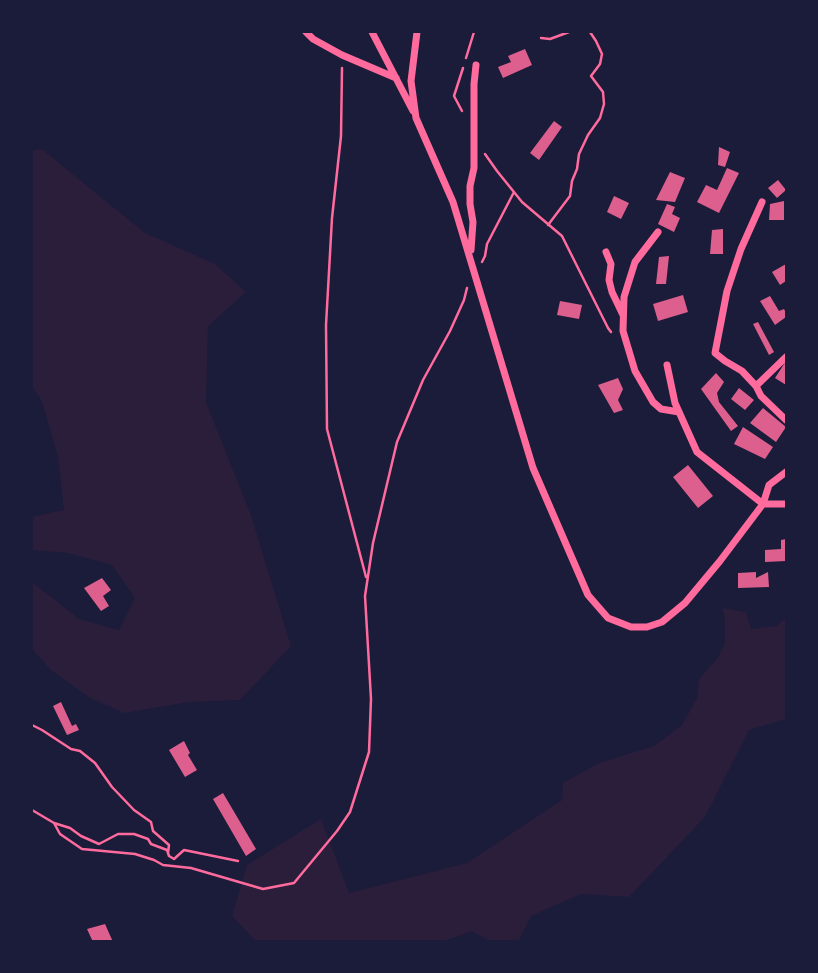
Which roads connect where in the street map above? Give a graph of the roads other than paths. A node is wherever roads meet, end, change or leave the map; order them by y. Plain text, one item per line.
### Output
1 (306, 32) edge
2 (372, 32) edge
3 (417, 32) edge
4 (476, 65) dead end
5 (396, 78) junction
6 (416, 118) junction
7 (762, 202) dead end
8 (658, 232) dead end
9 (606, 252) dead end
10 (471, 258) junction
11 (623, 316) junction
12 (786, 357) edge
13 (667, 365) dead end
14 (756, 386) junction
15 (679, 412) junction
16 (786, 420) edge
17 (786, 472) edge
18 (786, 503) edge
19 (763, 504) junction

1 - 5 street
2 - 5 street
3 - 6 street
4 - 10 street
5 - 6 street
6 - 10 street
7 - 14 street
8 - 11 street
9 - 11 street
10 - 19 street
11 - 15 street
12 - 14 street
13 - 15 street
14 - 16 street
15 - 19 street
17 - 19 street
18 - 19 street

